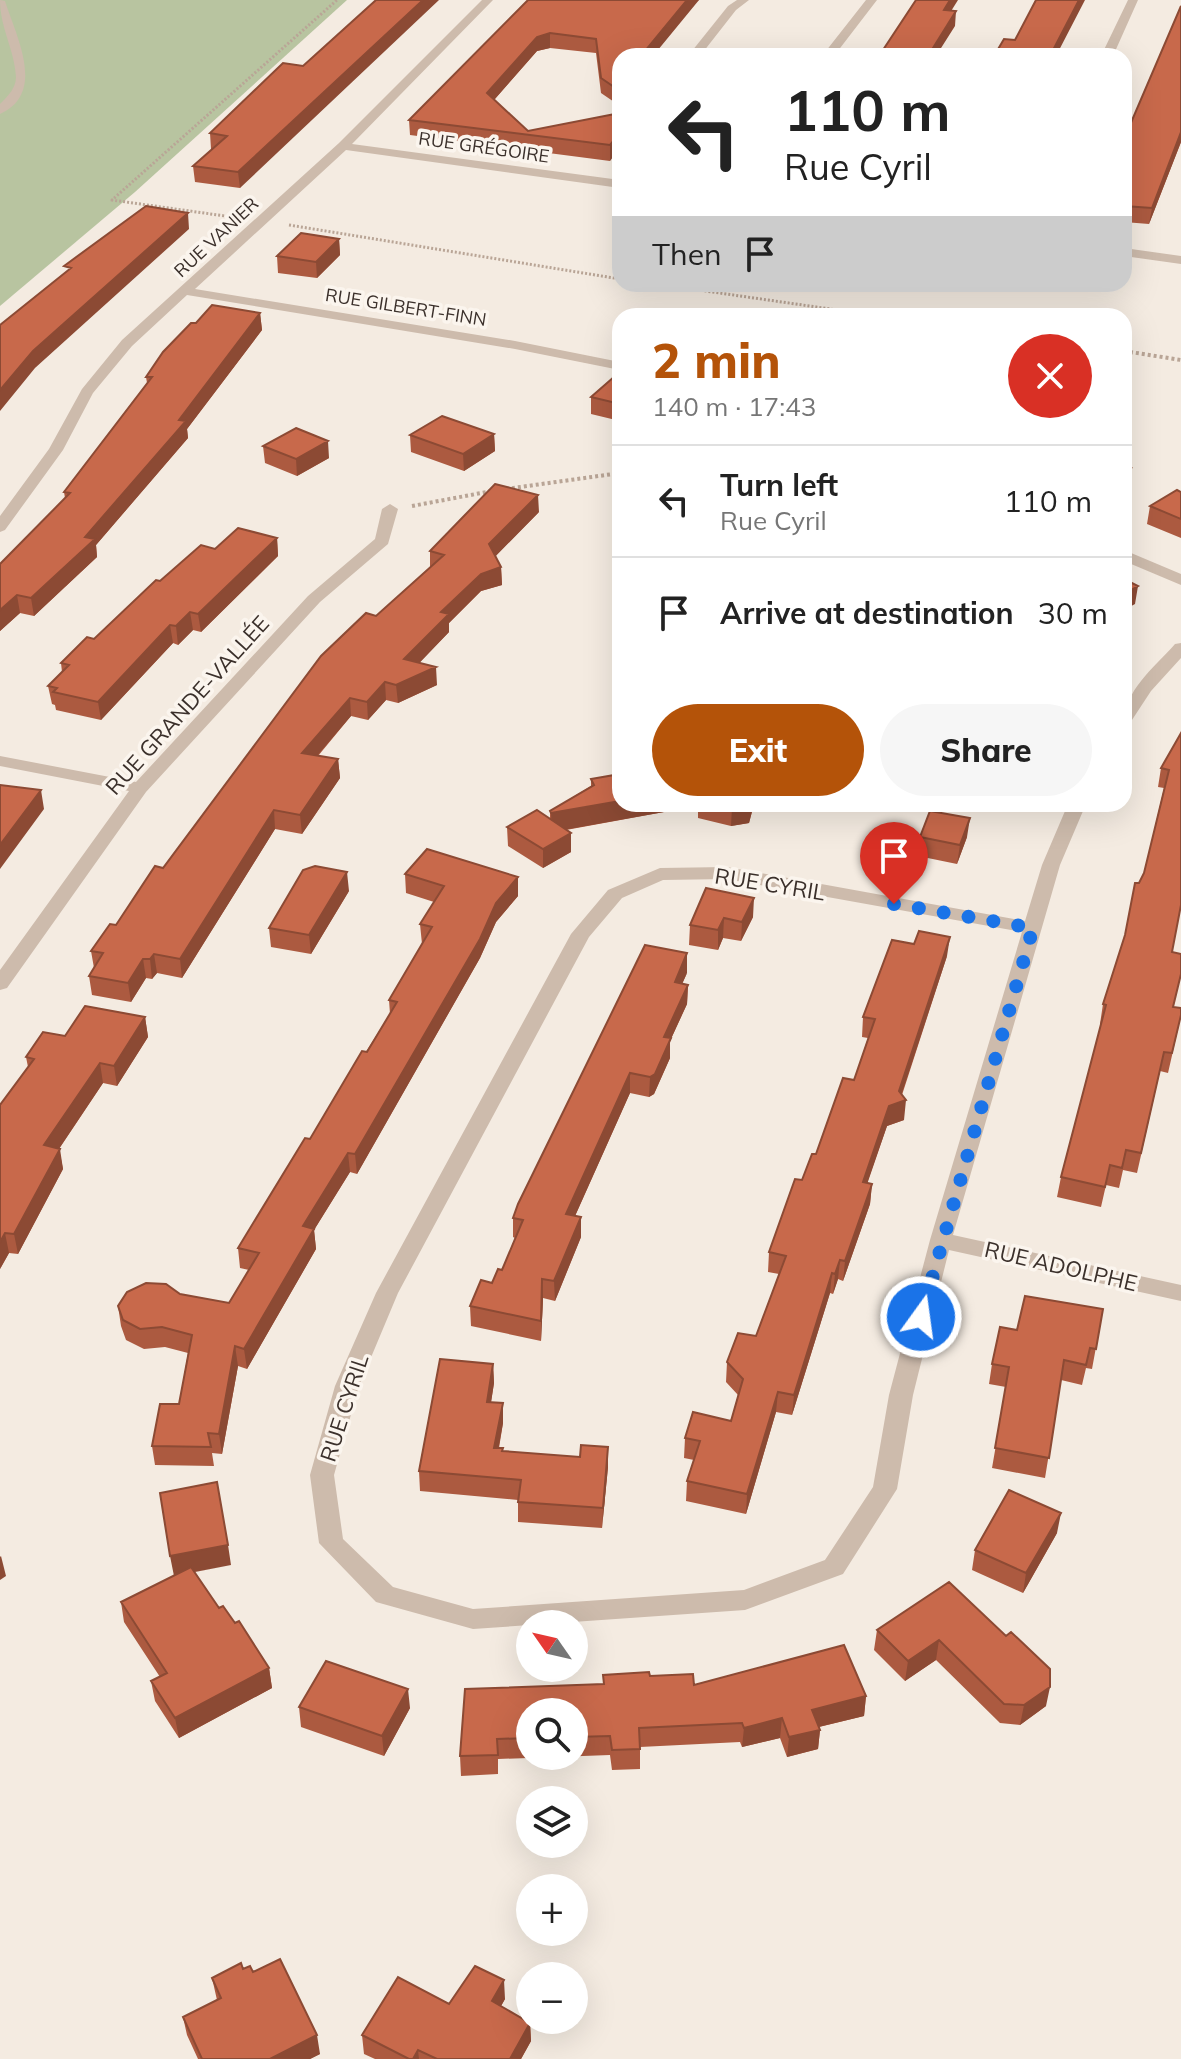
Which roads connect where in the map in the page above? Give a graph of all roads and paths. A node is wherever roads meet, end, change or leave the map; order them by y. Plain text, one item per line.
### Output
1 (488, 0) edge
2 (744, 0) edge
3 (872, 0) edge
4 (1133, 0) edge
5 (0, 1) edge
6 (700, 48) edge
7 (834, 48) edge
8 (1111, 48) edge
9 (0, 110) edge
10 (343, 146) junction
11 (612, 183) edge
12 (1132, 253) edge
13 (1181, 260) edge
14 (185, 291) junction
15 (712, 292) edge
16 (822, 308) edge
17 (1132, 352) edge
18 (1181, 360) edge
19 (612, 364) edge
20 (612, 474) edge
21 (390, 509) joint
22 (0, 527) edge
23 (1132, 559) edge
24 (1181, 580) edge
25 (1181, 648) edge
26 (1132, 707) edge
27 (0, 761) edge
28 (140, 788) junction
29 (1074, 812) edge
30 (1033, 928) junction
31 (0, 984) edge
32 (941, 1240) junction
33 (1181, 1293) edge

1 - 10 street, RUE VANIER
2 - 6 street
3 - 7 street
4 - 8 street
5 - 9 street
10 - 11 street, RUE GRÉGOIRE
10 - 14 street, RUE VANIER
12 - 13 street
14 - 19 street, RUE GILBERT-FINN
14 - 22 street, RUE VANIER
15 - 16 path
17 - 18 path
20 - 21 path
21 - 28 street, RUE GRANDE-VALLÉE
23 - 24 street
25 - 26 street
27 - 28 street
28 - 31 street, RUE GRANDE-VALLÉE
29 - 30 street, RUE CYRIL
30 - 32 street, RUE CYRIL
30 - 32 street, RUE CYRIL
32 - 33 street, RUE ADOLPHE

